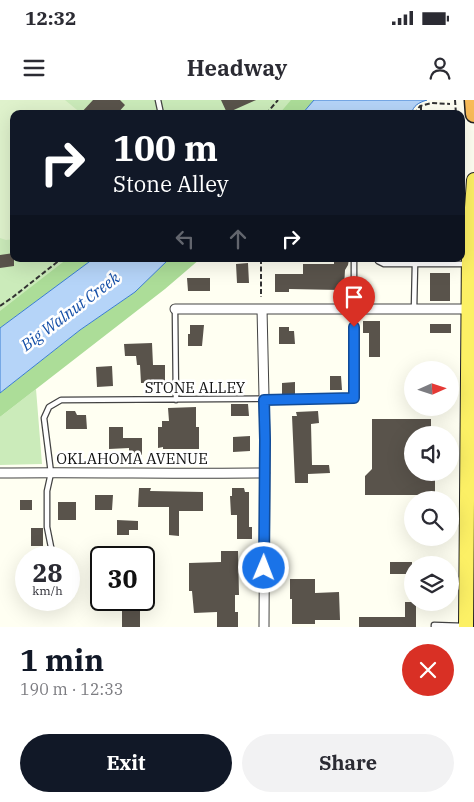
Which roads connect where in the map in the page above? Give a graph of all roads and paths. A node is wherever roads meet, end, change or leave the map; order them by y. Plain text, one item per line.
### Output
1 (278, 100) edge
2 (473, 100) edge
3 (450, 104) dead end
4 (474, 105) edge
5 (421, 106) junction
6 (269, 110) edge
7 (418, 110) edge
8 (422, 110) edge
9 (474, 114) edge
10 (474, 180) edge
11 (466, 222) edge
12 (56, 262) edge
13 (261, 262) edge
14 (354, 262) edge
15 (380, 262) edge
16 (415, 264) junction
17 (468, 264) junction
18 (261, 297) dead end
19 (0, 306) edge
20 (175, 309) joint
21 (262, 309) junction
22 (354, 309) junction
23 (414, 309) junction
24 (471, 309) edge
25 (176, 400) junction
26 (264, 400) junction
27 (0, 473) edge
28 (51, 473) junction
29 (265, 473) junction
30 (51, 546) edge
31 (264, 627) edge
32 (434, 627) edge
33 (466, 627) edge

1 - 6 path
2 - 4 highway
3 - 5 path
4 - 9 highway
5 - 7 path
5 - 8 path
10 - 11 main road
11 - 17 main road
12 - 19 path
13 - 18 path
14 - 22 lane
15 - 16 lane
16 - 17 lane
16 - 23 lane
17 - 24 main road
20 - 21 street
20 - 25 lane
21 - 22 street
21 - 26 street
22 - 23 street
22 - 26 lane, STONE ALLEY
23 - 24 street
24 - 33 main road
25 - 26 lane, STONE ALLEY
25 - 28 lane, STONE ALLEY
26 - 29 street
27 - 28 street, OKLAHOMA AVENUE
28 - 29 street, OKLAHOMA AVENUE
28 - 30 lane
29 - 31 street
32 - 33 lane

